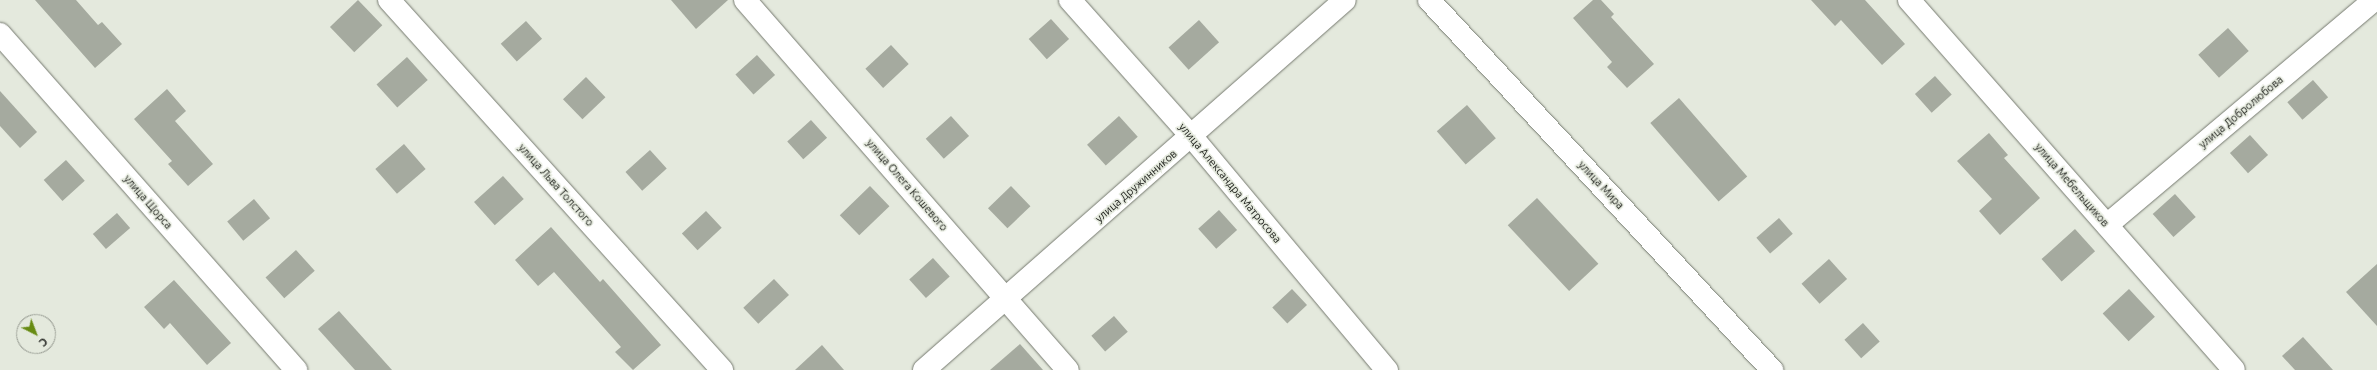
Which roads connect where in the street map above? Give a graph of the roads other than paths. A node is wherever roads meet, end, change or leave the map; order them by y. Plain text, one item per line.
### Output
1 (389, 0) edge
2 (745, 0) edge
3 (1070, 0) edge
4 (1345, 0) edge
5 (1429, 0) edge
6 (1909, 0) edge
7 (2374, 0) edge
8 (0, 34) edge
9 (1192, 137) junction
10 (2107, 225) junction
11 (1007, 298) junction
12 (296, 370) edge
13 (722, 370) edge
14 (924, 370) edge
15 (1068, 370) edge
16 (1387, 370) edge
17 (1772, 370) edge
18 (2234, 370) edge

1 - 13 street, улица Льва Толстого
2 - 11 street, улица Олега Кошевого
3 - 9 street, улица Александра Матросова
4 - 9 street, улица Дружинников
5 - 17 street, улица Мира
6 - 10 street, улица Мебельщиков
7 - 10 street, улица Добролюбова
8 - 12 street, улица Щорса
9 - 11 street, улица Дружинников
9 - 16 street, улица Александра Матросова
10 - 18 street, улица Мебельщиков
11 - 14 street, улица Дружинников
11 - 15 street, улица Олега Кошевого

